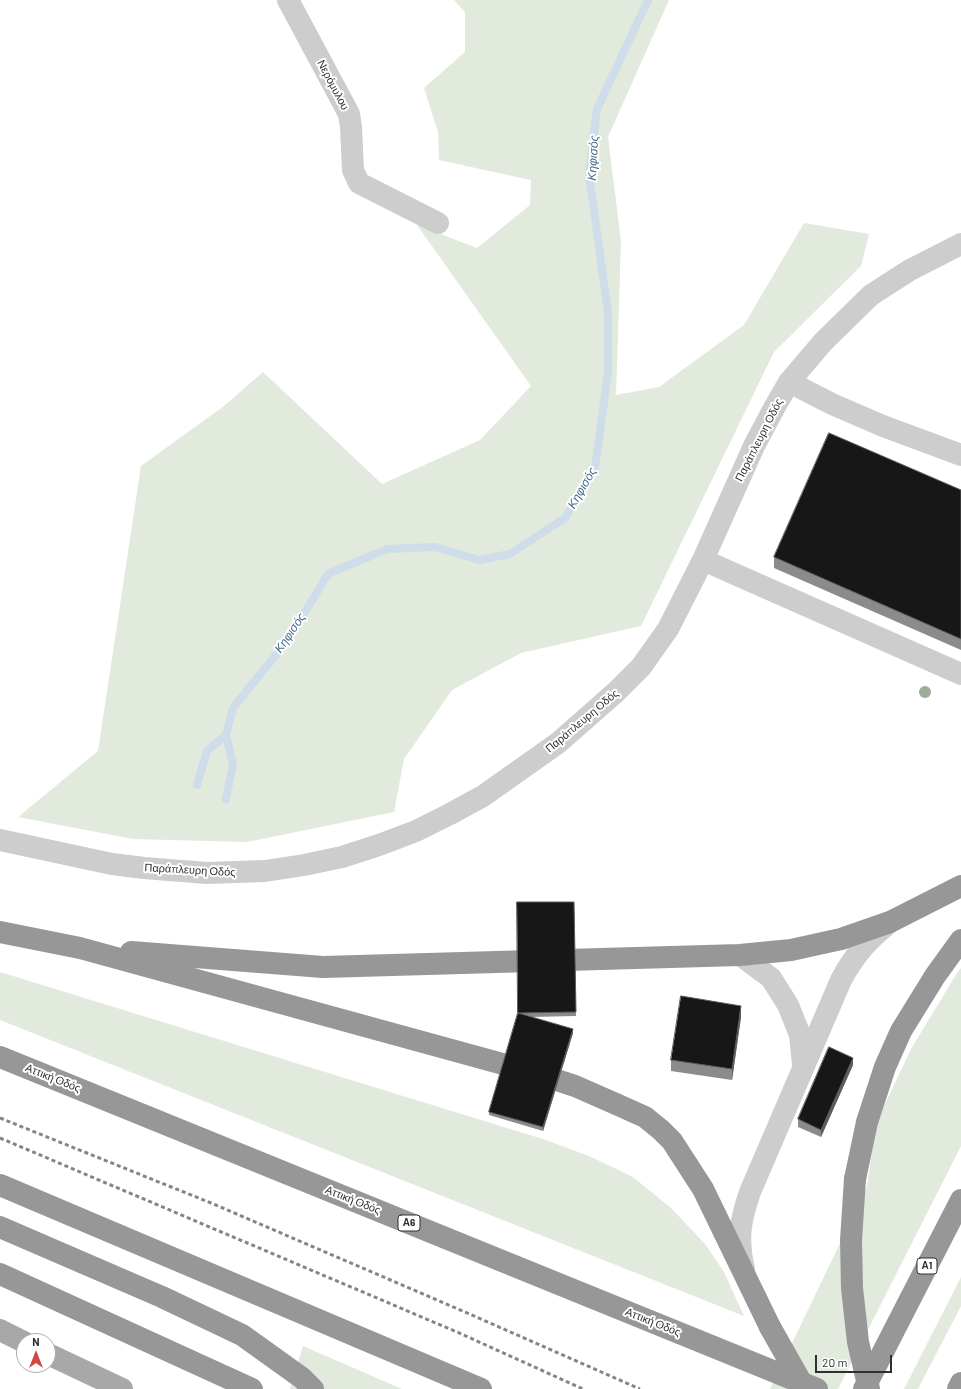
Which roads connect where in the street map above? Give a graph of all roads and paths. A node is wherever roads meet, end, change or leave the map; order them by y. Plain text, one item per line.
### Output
1 (288, 0) edge
2 (438, 223) dead end
3 (961, 244) edge
4 (789, 382) junction
5 (961, 455) edge
6 (703, 560) junction
7 (961, 674) edge
8 (0, 840) edge
9 (961, 886) edge
10 (890, 922) junction
11 (0, 932) edge
12 (961, 940) edge
13 (80, 948) junction
14 (740, 955) junction
15 (0, 1057) edge
16 (804, 1066) junction
17 (0, 1185) edge
18 (961, 1200) edge
19 (0, 1228) edge
20 (0, 1274) edge
21 (746, 1276) junction
22 (0, 1330) edge
23 (16, 1338) edge
24 (56, 1358) edge
25 (961, 1383) edge
26 (122, 1389) edge
27 (252, 1389) edge
28 (313, 1389) edge
29 (481, 1389) edge
30 (805, 1389) edge
31 (818, 1389) edge
32 (864, 1389) edge
33 (868, 1389) edge
34 (958, 1389) edge

1 - 2 street, Νερόμυλου
3 - 4 street, Παράπλευρη Οδός
4 - 5 street
4 - 6 street, Παράπλευρη Οδός
6 - 7 street
6 - 8 street, Παράπλευρη Οδός
9 - 10 highway
10 - 14 highway
10 - 16 street
11 - 13 highway
12 - 33 highway, bridge
13 - 14 highway
13 - 21 highway
14 - 16 street
15 - 31 highway, Αττική Οδός / Α6
16 - 21 street
17 - 29 highway
18 - 32 highway, Α1
19 - 28 highway
20 - 27 highway
21 - 30 highway, bridge
22 - 23 main road
24 - 26 main road
25 - 34 highway

